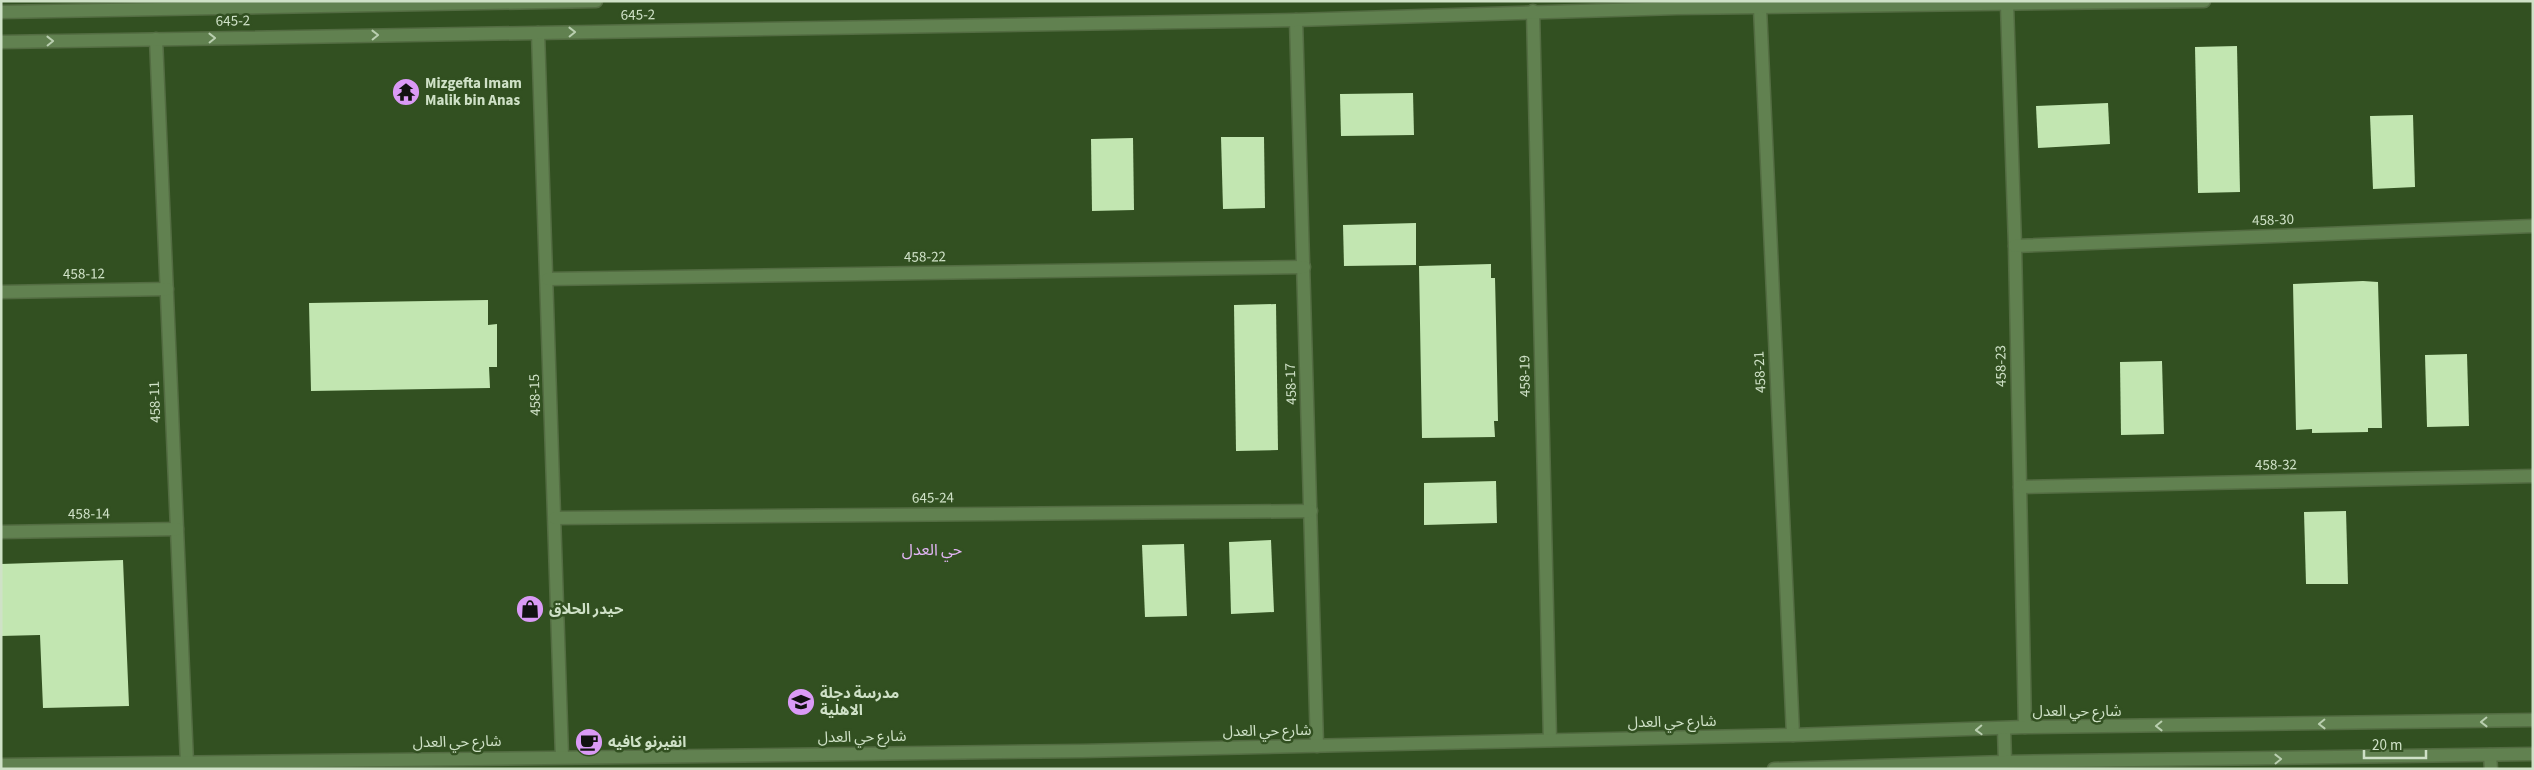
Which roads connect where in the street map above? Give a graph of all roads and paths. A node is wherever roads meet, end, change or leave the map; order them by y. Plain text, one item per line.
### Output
1 (596, 1) edge
2 (2204, 1) edge
3 (2007, 4) junction
4 (1677, 5) edge
5 (1760, 8) junction
6 (1533, 11) junction
7 (1, 12) edge
8 (1296, 20) junction
9 (538, 33) junction
10 (156, 39) junction
11 (1, 42) edge
12 (2533, 226) edge
13 (2015, 246) junction
14 (1304, 267) junction
15 (548, 280) junction
16 (167, 289) junction
17 (1, 292) edge
18 (2533, 476) edge
19 (2020, 487) junction
20 (1310, 510) junction
21 (555, 518) junction
22 (177, 529) junction
23 (1, 532) edge
24 (2533, 720) edge
25 (2025, 727) junction
26 (2004, 729) junction
27 (1793, 735) junction
28 (1550, 740) junction
29 (1317, 746) junction
30 (2533, 754) edge
31 (706, 755) junction
32 (2490, 755) junction
33 (562, 757) junction
34 (2005, 762) junction
35 (187, 763) junction
36 (2253, 764) edge
37 (1, 765) edge
38 (2021, 765) edge
39 (708, 769) edge
40 (1774, 769) edge
41 (2491, 769) edge

1 - 7 street, 645-2
2 - 3 street, 645-2
3 - 5 street, 645-2
3 - 13 street, 458-23
4 - 5 street, 645-2
4 - 6 street, 645-2
5 - 27 street, 458-21
6 - 8 street, 645-2
6 - 28 street, 458-19
9 -> 8 street, 645-2
8 - 14 street, 458-17
10 -> 9 street, 645-2
9 - 15 street, 458-15
11 -> 10 street, 645-2
10 - 16 street, 458-11
12 - 13 street, 458-30
13 - 19 street, 458-23
14 - 15 street, 458-22
14 - 20 street, 458-17
15 - 21 street, 458-15
16 - 17 street, 458-12
16 - 22 street, 458-11
18 - 19 street, 458-32
19 - 25 street, 458-23
20 - 21 street, 645-24
20 - 29 street, 458-17
21 - 33 street, 458-15
22 - 23 street, 458-14
22 - 35 street, 458-11
24 -> 25 street, شارع حي العدل
25 - 26 street, شارع حي العدل
26 -> 27 street, شارع حي العدل
26 - 34 street
27 - 28 street, شارع حي العدل
28 - 29 street, شارع حي العدل
29 - 31 street, شارع حي العدل
30 - 32 street
31 - 33 street, شارع حي العدل
31 - 39 street
36 -> 32 street
32 - 41 street
33 - 35 street, شارع حي العدل
34 - 38 street
34 - 40 street
35 - 37 street, شارع حي العدل
36 - 38 street

